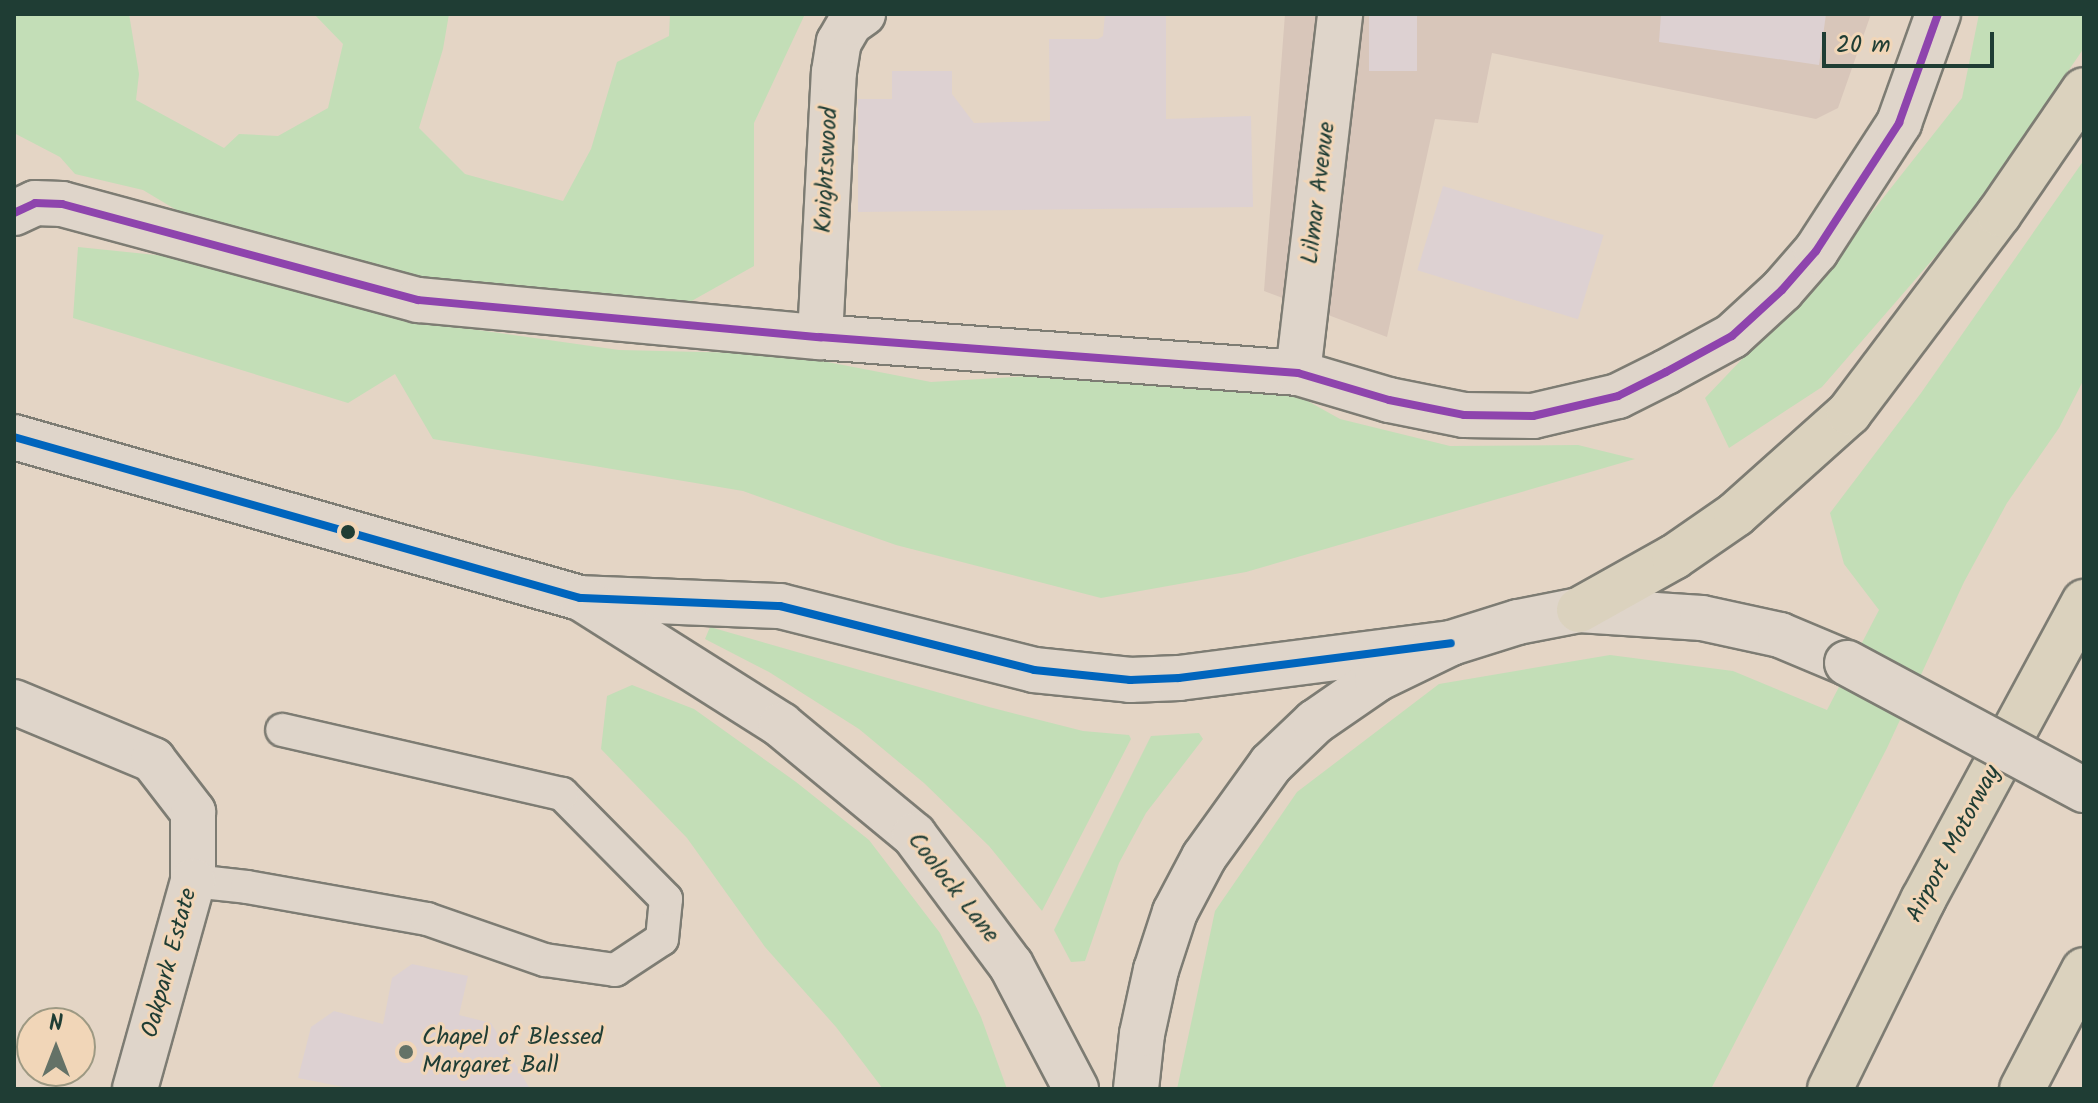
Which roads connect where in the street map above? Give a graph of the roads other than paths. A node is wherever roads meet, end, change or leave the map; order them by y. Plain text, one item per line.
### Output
1 (863, 14) edge
2 (1340, 14) edge
3 (1938, 14) edge
4 (2084, 90) edge
5 (14, 213) edge
6 (820, 337) junction
7 (1298, 373) junction
8 (14, 437) edge
9 (580, 598) junction
10 (2084, 602) edge
11 (1579, 610) junction
12 (1451, 643) junction
13 (14, 702) edge
14 (282, 730) dead end
15 (2084, 790) edge
16 (193, 881) junction
17 (2084, 970) edge
18 (135, 1089) edge
19 (1076, 1089) edge
20 (1136, 1089) edge
21 (1830, 1089) edge
22 (2022, 1089) edge

1 - 6 main road, Knightswood
2 - 7 main road, Lilmar Avenue
3 - 7 main road
4 - 11 highway
5 - 6 main road
6 - 7 main road
8 - 9 main road, Coolock Lane
9 - 12 main road, Coolock Lane
9 - 19 main road, Coolock Lane
10 - 21 highway, Airport Motorway
11 - 12 main road
11 - 15 main road, bridge
12 - 20 main road
13 - 16 main road, Oakpark Estate
14 - 16 lane
16 - 18 main road, Oakpark Estate
17 - 22 highway

